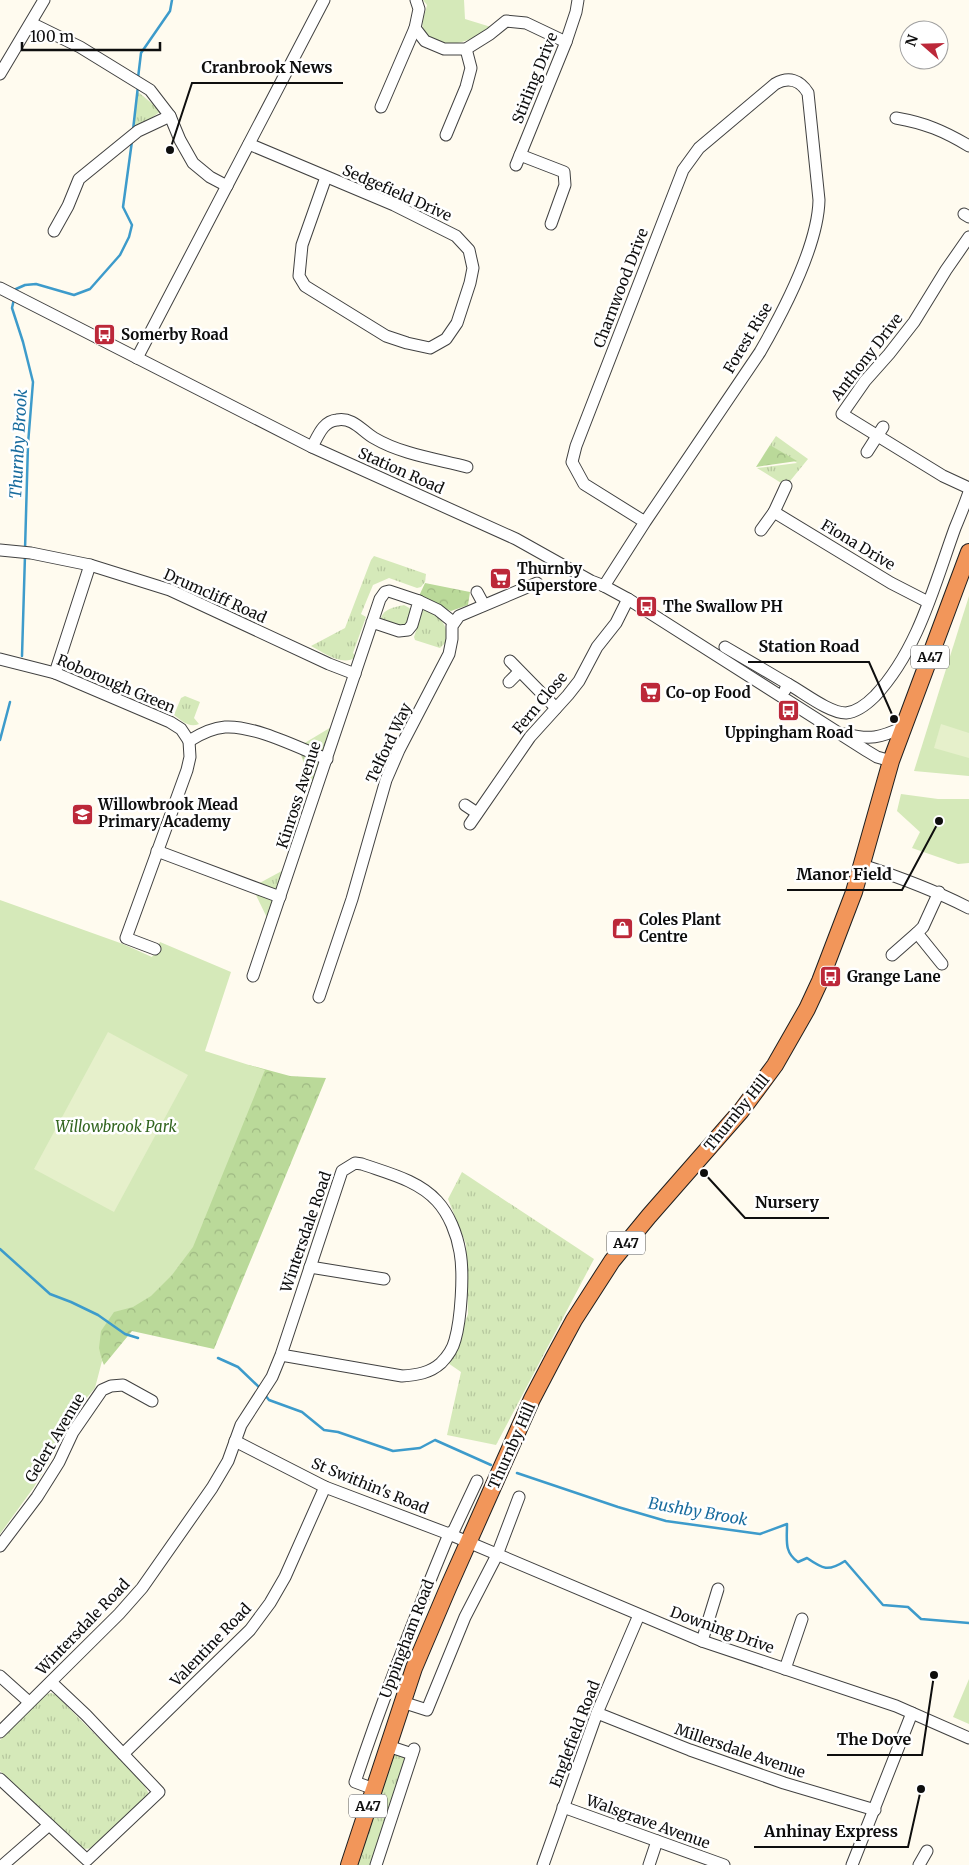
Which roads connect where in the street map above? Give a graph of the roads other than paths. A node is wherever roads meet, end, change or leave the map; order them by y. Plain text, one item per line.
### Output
1 (44, 0) edge
2 (324, 0) edge
3 (416, 0) edge
4 (578, 0) edge
5 (31, 23) junction
6 (415, 28) junction
7 (566, 42) junction
8 (466, 49) junction
9 (0, 74) edge
10 (792, 80) joint
11 (381, 107) dead end
12 (170, 116) junction
13 (896, 118) dead end
14 (446, 135) dead end
15 (249, 144) junction
16 (969, 146) edge
17 (326, 177) junction
18 (227, 186) junction
19 (551, 224) dead end
20 (54, 231) dead end
21 (969, 237) edge
22 (0, 289) edge
23 (137, 358) junction
24 (880, 431) junction
25 (312, 446) junction
26 (867, 452) dead end
27 (467, 467) dead end
28 (786, 486) dead end
29 (969, 488) edge
30 (969, 492) edge
31 (774, 512) junction
32 (645, 522) junction
33 (761, 530) dead end
34 (0, 550) edge
35 (969, 552) edge
36 (90, 565) junction
37 (536, 583) dead end
38 (604, 586) junction
39 (477, 592) dead end
40 (628, 600) junction
41 (419, 602) junction
42 (928, 602) junction
43 (484, 605) junction
44 (372, 622) junction
45 (453, 622) junction
46 (725, 648) dead end
47 (0, 660) edge
48 (510, 662) dead end
49 (519, 672) junction
50 (56, 673) junction
51 (355, 674) junction
52 (509, 682) dead end
53 (788, 684) junction
54 (781, 696) junction
55 (556, 708) junction
56 (903, 727) junction
57 (836, 732) junction
58 (189, 740) junction
59 (327, 759) junction
60 (891, 761) junction
61 (466, 805) dead end
62 (477, 812) junction
63 (470, 824) dead end
64 (158, 851) junction
65 (862, 865) junction
66 (939, 892) junction
67 (280, 897) junction
68 (969, 908) edge
69 (917, 933) junction
70 (155, 949) dead end
71 (892, 955) dead end
72 (942, 964) dead end
73 (253, 976) dead end
74 (319, 997) dead end
75 (310, 1267) junction
76 (384, 1279) dead end
77 (281, 1354) junction
78 (152, 1401) dead end
79 (235, 1441) junction
80 (477, 1481) dead end
81 (325, 1487) junction
82 (519, 1497) dead end
83 (449, 1534) junction
84 (469, 1542) junction
85 (0, 1546) edge
86 (497, 1555) junction
87 (718, 1589) dead end
88 (639, 1615) junction
89 (802, 1619) dead end
90 (702, 1641) junction
91 (785, 1669) junction
92 (0, 1676) edge
93 (51, 1682) junction
94 (29, 1702) junction
95 (402, 1702) junction
96 (597, 1713) junction
97 (912, 1713) junction
98 (0, 1732) edge
99 (969, 1738) edge
100 (388, 1746) junction
101 (123, 1754) junction
102 (0, 1779) edge
103 (374, 1789) junction
104 (563, 1807) junction
105 (875, 1810) junction
106 (49, 1825) junction
107 (657, 1841) junction
108 (927, 1851) dead end
109 (856, 1864) edge
110 (3, 1865) edge
111 (350, 1865) edge
112 (376, 1865) edge
113 (543, 1865) edge
114 (649, 1865) edge
115 (724, 1865) edge
116 (918, 1865) edge

1 - 5 street
2 - 15 street
3 - 6 street
4 - 7 street, Stirling Drive
5 - 9 street
5 - 12 street
6 - 8 street
6 - 11 street
7 - 8 street
7 - 19 street, Stirling Drive
8 - 14 street
10 - 32 street, Forest Rise
10 - 32 street, Charnwood Drive
12 - 18 street
12 - 20 street
13 - 16 street
15 - 17 street, Sedgefield Drive
15 - 18 street
17 - 17 street, Sedgefield Drive
18 - 23 street
21 - 24 street, Anthony Drive
22 - 23 street, Station Road
23 - 25 street, Station Road
24 - 26 street
24 - 29 street, Anthony Drive
25 - 27 street
25 - 38 street, Station Road
28 - 31 street
30 - 42 street
31 - 33 street
31 - 42 street, Fiona Drive
32 - 38 street, Forest Rise
34 - 36 street, Drumcliff Road
35 - 56 highway, Thurnby Hill / A47
36 - 50 street
36 - 51 street, Drumcliff Road
37 - 43 street
38 - 40 street, Station Road
39 - 43 street
40 - 54 street, Station Road
40 - 55 street, Fern Close
41 - 44 street
41 - 44 street, Kinross Avenue
41 - 45 street, Kinross Avenue
42 - 53 street
43 - 45 street
44 - 51 street, Kinross Avenue
45 - 74 street, Telford Way
46 - 53 street
47 - 50 street, Roborough Green
48 - 49 street
49 - 52 street
49 - 55 street
50 - 58 street, Roborough Green
51 - 59 street, Kinross Avenue
53 - 54 street
54 - 57 street, Station Road
55 - 62 street, Fern Close
56 - 57 street, Station Road
56 - 60 highway, Thurnby Hill / A47
57 - 60 street, Station Road
58 - 59 street
58 - 64 street
59 - 67 street, Kinross Avenue
60 - 65 highway, Thurnby Hill / A47
61 - 62 street
62 - 63 street, Fern Close
64 - 67 street
64 - 70 street
65 - 66 street
65 - 84 highway, Thurnby Hill / A47
66 - 68 street
66 - 69 street
67 - 73 street, Kinross Avenue
69 - 71 street
69 - 72 street
75 - 76 street
75 - 77 street, Wintersdale Road
75 - 77 street, Wintersdale Road
77 - 79 street, Wintersdale Road
78 - 85 street, Gelert Avenue
79 - 81 street, St Swithin's Road
79 - 93 street, Wintersdale Road
80 - 83 street, Uppingham Road
81 - 83 street, St Swithin's Road
81 - 101 street, Valentine Road
82 - 86 street, Uppingham Road
83 - 84 street, St Swithin's Road
83 - 103 street, Uppingham Road
84 - 86 street, Downing Drive
84 - 95 highway, Thurnby Hill / A47
86 - 88 street, Downing Drive
86 - 95 street, Uppingham Road
87 - 90 street
88 - 90 street, Downing Drive
88 - 96 street, Englefield Road
89 - 91 street
90 - 91 street, Downing Drive
91 - 97 street, Downing Drive
92 - 94 street
93 - 94 street, Wintersdale Road
93 - 101 street
94 - 98 street, Wintersdale Road
95 - 100 highway, Thurnby Hill / A47
96 - 104 street, Englefield Road
96 - 105 street, Millersdale Avenue
97 - 99 street, Downing Drive
97 - 105 street
100 - 103 highway, A47
100 - 112 street
101 - 106 street
102 - 106 street
103 - 111 highway, A47
104 - 107 street, Walsgrave Avenue
104 - 113 street, Englefield Road
105 - 109 street
106 - 110 street
107 - 114 street
107 - 115 street, Walsgrave Avenue
108 - 116 street

